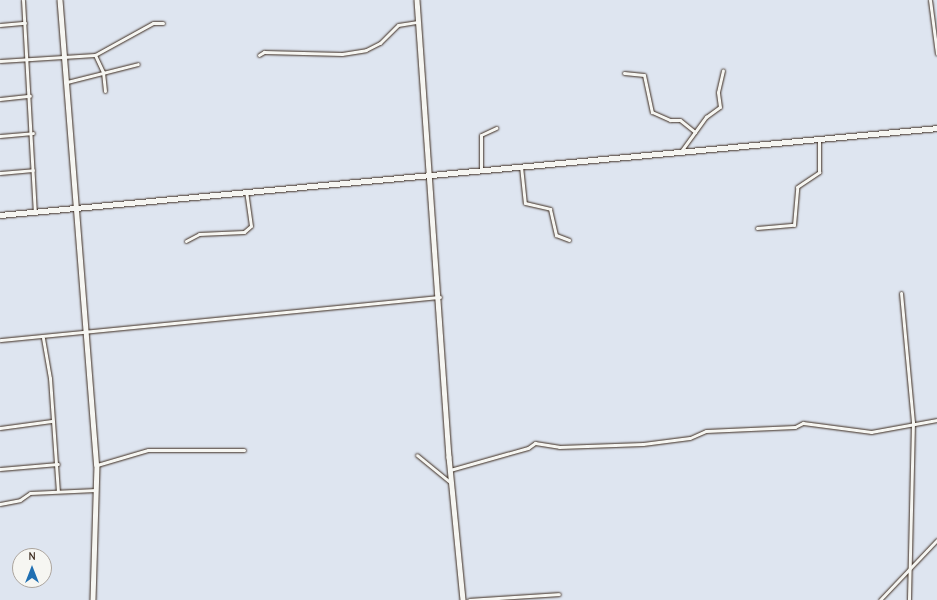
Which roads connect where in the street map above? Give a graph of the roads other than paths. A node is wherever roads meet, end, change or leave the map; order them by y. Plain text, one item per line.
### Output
1 (23, 0) edge
2 (60, 0) edge
3 (417, 0) edge
4 (930, 0) edge
5 (418, 22) junction
6 (25, 23) junction
7 (163, 23) dead end
8 (0, 25) edge
9 (937, 54) edge
10 (95, 55) junction
11 (259, 55) dead end
12 (27, 57) junction
13 (64, 57) junction
14 (0, 61) edge
15 (138, 64) dead end
16 (723, 71) dead end
17 (103, 72) junction
18 (624, 73) dead end
19 (67, 82) junction
20 (105, 92) dead end
21 (30, 96) junction
22 (0, 99) edge
23 (496, 128) dead end
24 (937, 128) edge
25 (695, 132) junction
26 (33, 133) junction
27 (0, 136) edge
28 (819, 138) junction
29 (681, 151) junction
30 (521, 166) junction
31 (481, 169) junction
32 (33, 170) junction
33 (0, 173) edge
34 (431, 174) junction
35 (246, 190) junction
36 (79, 207) junction
37 (35, 212) junction
38 (0, 215) edge
39 (757, 228) dead end
40 (569, 240) dead end
41 (186, 241) dead end
42 (901, 293) dead end
43 (440, 297) junction
44 (85, 333) junction
45 (43, 338) junction
46 (0, 340) edge
47 (937, 420) edge
48 (52, 421) junction
49 (913, 422) junction
50 (0, 428) edge
51 (244, 450) dead end
52 (417, 455) dead end
53 (58, 464) junction
54 (97, 465) junction
55 (0, 469) edge
56 (450, 470) junction
57 (451, 484) junction
58 (98, 490) junction
59 (58, 491) junction
60 (0, 504) edge
61 (937, 540) edge
62 (909, 568) junction
63 (559, 594) dead end
64 (93, 600) edge
65 (463, 600) edge
66 (469, 600) edge
67 (880, 600) edge
68 (908, 600) edge

1 - 6 street
2 - 13 street
3 - 5 street
4 - 9 street
5 - 11 street
5 - 34 street
6 - 8 street
6 - 12 street
7 - 10 street
10 - 13 street
10 - 17 street
12 - 13 street
12 - 14 street
12 - 21 street
13 - 19 street
15 - 17 street
16 - 25 street
17 - 19 street
17 - 20 street
18 - 25 street
19 - 36 street
21 - 22 street
21 - 26 street
23 - 31 street
24 - 28 street
25 - 29 street
26 - 27 street
26 - 32 street
28 - 29 street
28 - 39 street
29 - 30 street
30 - 31 street
30 - 40 street
31 - 34 street
32 - 33 street
32 - 37 street
34 - 35 street
34 - 43 street
35 - 36 street
35 - 41 street
36 - 37 street
36 - 44 street
37 - 38 street
42 - 49 street
43 - 44 street
43 - 56 street
44 - 45 street
44 - 54 street
45 - 46 street
45 - 48 street
47 - 49 street
48 - 50 street
48 - 53 street
49 - 56 street
49 - 62 street
51 - 54 street
52 - 57 street
53 - 55 street
53 - 59 street
54 - 58 street
56 - 57 street
57 - 65 street
58 - 59 street
58 - 64 street
59 - 60 street
61 - 62 street
62 - 67 street
62 - 68 street
63 - 66 street

